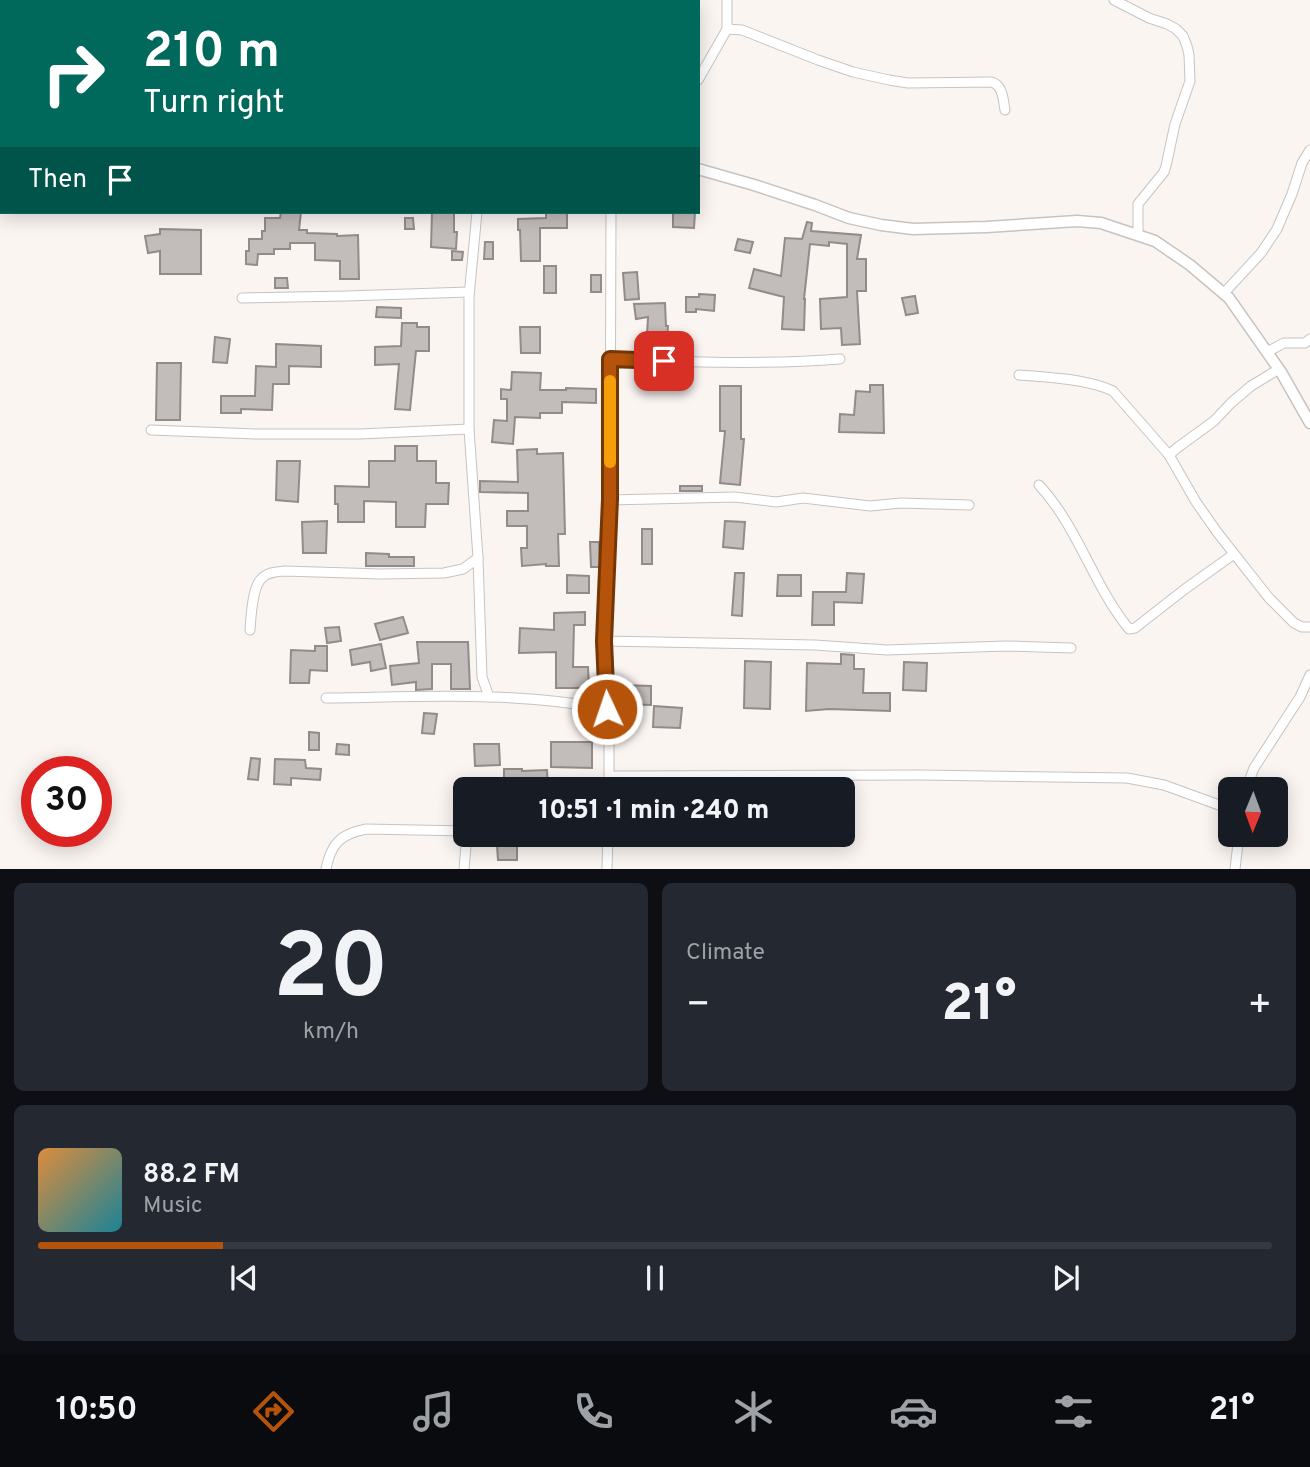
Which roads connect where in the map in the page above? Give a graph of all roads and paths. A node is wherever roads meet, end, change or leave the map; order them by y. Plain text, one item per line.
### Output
1 (727, 0) edge
2 (1114, 0) edge
3 (727, 29) junction
4 (700, 76) edge
5 (1005, 110) dead end
6 (1310, 150) edge
7 (700, 170) edge
8 (477, 214) edge
9 (611, 214) edge
10 (1138, 235) junction
11 (469, 292) junction
12 (1223, 293) junction
13 (242, 298) dead end
14 (1310, 339) edge
15 (1267, 352) junction
16 (610, 359) junction
17 (841, 359) dead end
18 (1279, 369) junction
19 (1019, 375) dead end
20 (1310, 423) edge
21 (469, 429) junction
22 (151, 430) dead end
23 (1169, 455) junction
24 (1039, 485) dead end
25 (610, 499) junction
26 (969, 505) dead end
27 (1234, 554) junction
28 (478, 558) junction
29 (463, 569) junction
30 (478, 576) junction
31 (1310, 627) edge
32 (250, 630) dead end
33 (604, 641) junction
34 (1070, 648) dead end
35 (1310, 675) edge
36 (489, 697) junction
37 (326, 698) dead end
38 (607, 709) junction
39 (609, 776) joint
40 (1251, 777) edge
41 (1218, 805) edge
42 (453, 832) edge
43 (465, 847) edge
44 (608, 847) edge
45 (1238, 847) edge
46 (326, 869) edge
47 (464, 869) edge
48 (607, 869) edge
49 (1235, 869) edge

1 - 3 street
2 - 10 street
3 - 4 street
3 - 5 street
6 - 12 street
7 - 10 street
8 - 11 street
9 - 16 street
10 - 12 street
11 - 13 street
11 - 21 street
12 - 15 street
14 - 15 street
15 - 18 street
16 - 17 street
16 - 25 street
18 - 20 street
18 - 23 street
19 - 23 street
21 - 22 street
21 - 28 street
23 - 27 street
24 - 27 street
25 - 26 street
25 - 33 street
27 - 31 street
28 - 29 street
28 - 30 street
29 - 30 street
29 - 32 street
30 - 36 street
33 - 34 street
33 - 38 street
35 - 40 street
36 - 37 street
36 - 38 street
38 - 39 street
39 - 41 street
42 - 46 street
43 - 47 street
44 - 48 street
45 - 49 street

